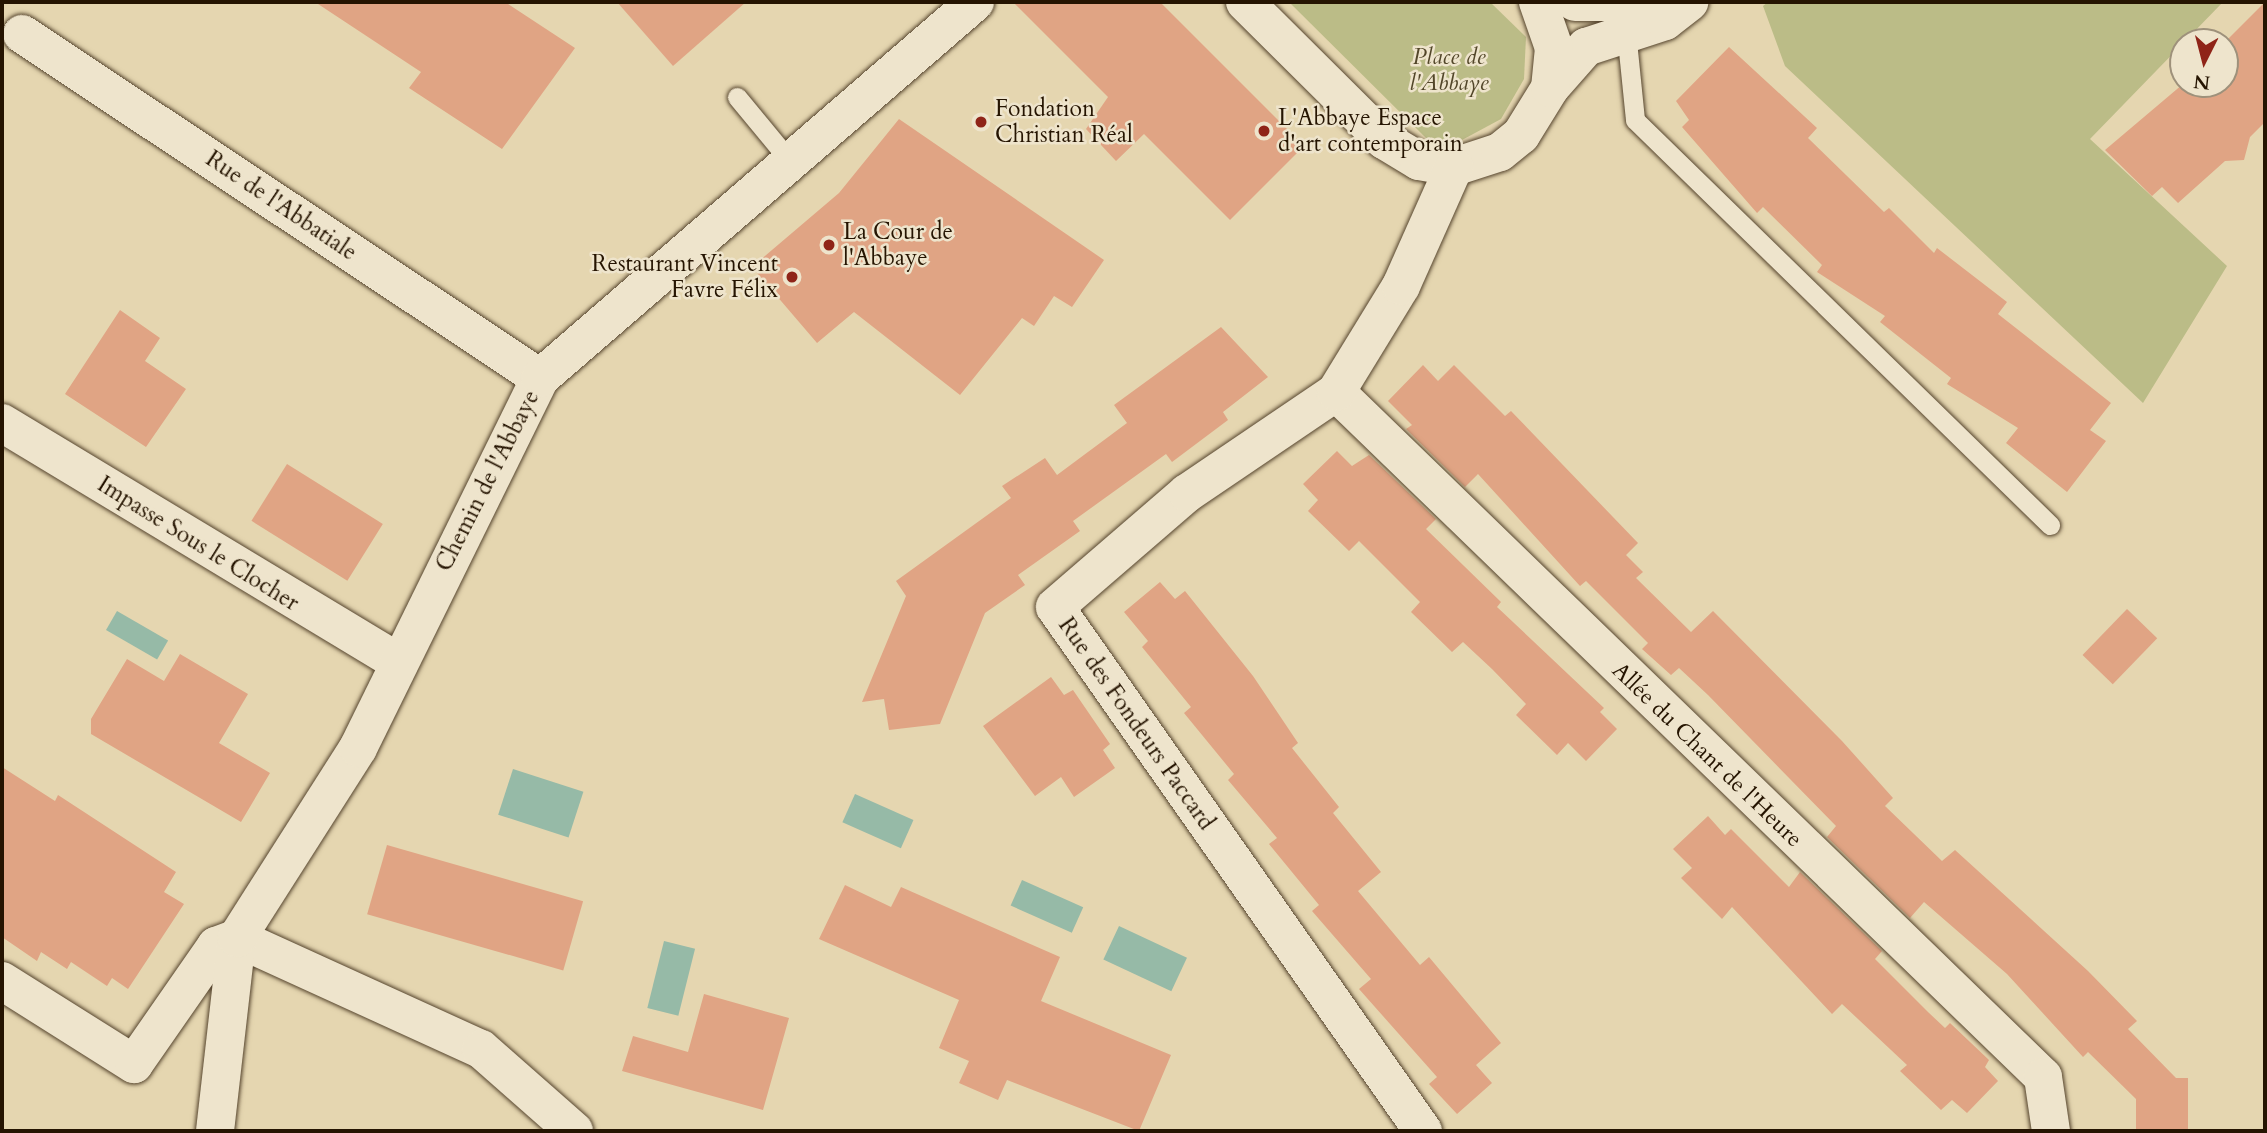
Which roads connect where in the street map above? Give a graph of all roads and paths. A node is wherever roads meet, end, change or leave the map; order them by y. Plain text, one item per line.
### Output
1 (975, 2) edge
2 (1245, 2) edge
3 (1538, 2) edge
4 (1575, 2) edge
5 (1657, 2) edge
6 (1689, 2) edge
7 (1626, 31) junction
8 (22, 34) dead end
9 (1550, 88) junction
10 (737, 97) dead end
11 (790, 161) junction
12 (1454, 167) junction
13 (540, 378) junction
14 (1336, 392) junction
15 (2, 423) edge
16 (2050, 525) dead end
17 (397, 661) junction
18 (237, 938) junction
19 (2, 981) edge
20 (215, 1131) edge
21 (574, 1131) edge
22 (1423, 1131) edge
23 (2050, 1131) edge

1 - 11 street, Chemin de l'Abbaye
2 - 12 street
3 - 9 street
4 - 5 street
6 - 7 street
7 - 9 street
7 - 16 lane
8 - 13 street, Rue de l'Abbatiale
9 - 12 street
10 - 11 lane
11 - 13 street, Chemin de l'Abbaye
12 - 14 street, Rue des Fondeurs Paccard
13 - 17 street, Chemin de l'Abbaye
14 - 22 street, Rue des Fondeurs Paccard
14 - 23 street, Allée du Chant de l'Heure
15 - 17 street, Impasse Sous le Clocher
17 - 18 street, Chemin de l'Abbaye
18 - 19 street, Chemin de l'Abbaye
18 - 20 street, Chemin de l'Abbaye
18 - 21 street

